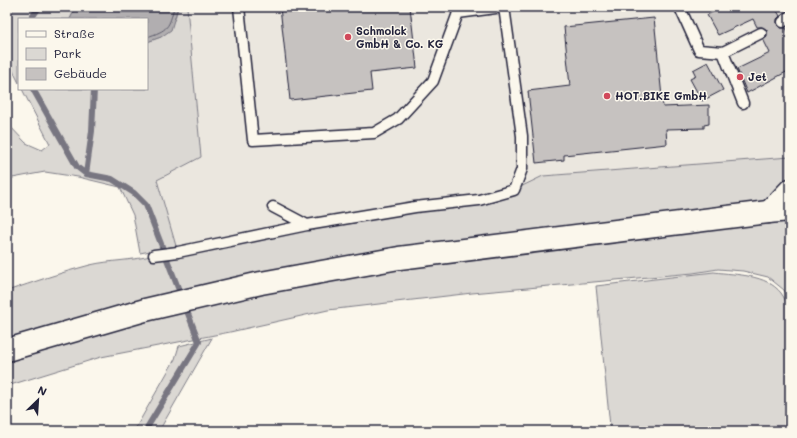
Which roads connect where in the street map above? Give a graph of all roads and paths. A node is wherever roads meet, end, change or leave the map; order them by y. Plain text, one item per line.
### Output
1 (239, 7) edge
2 (503, 7) edge
3 (683, 7) edge
4 (480, 9) edge
5 (457, 10) edge
6 (761, 33) dead end
7 (723, 52) junction
8 (744, 102) dead end
9 (790, 189) edge
10 (273, 207) dead end
11 (790, 210) edge
12 (768, 212) junction
13 (307, 225) junction
14 (154, 255) dead end
15 (7, 350) edge

1 - 5 lane
2 - 4 lane
2 - 13 lane
3 - 7 lane
4 - 5 lane
6 - 7 lane
7 - 8 lane
9 - 12 street
10 - 13 lane
11 - 12 main road
12 - 15 main road
13 - 14 lane

